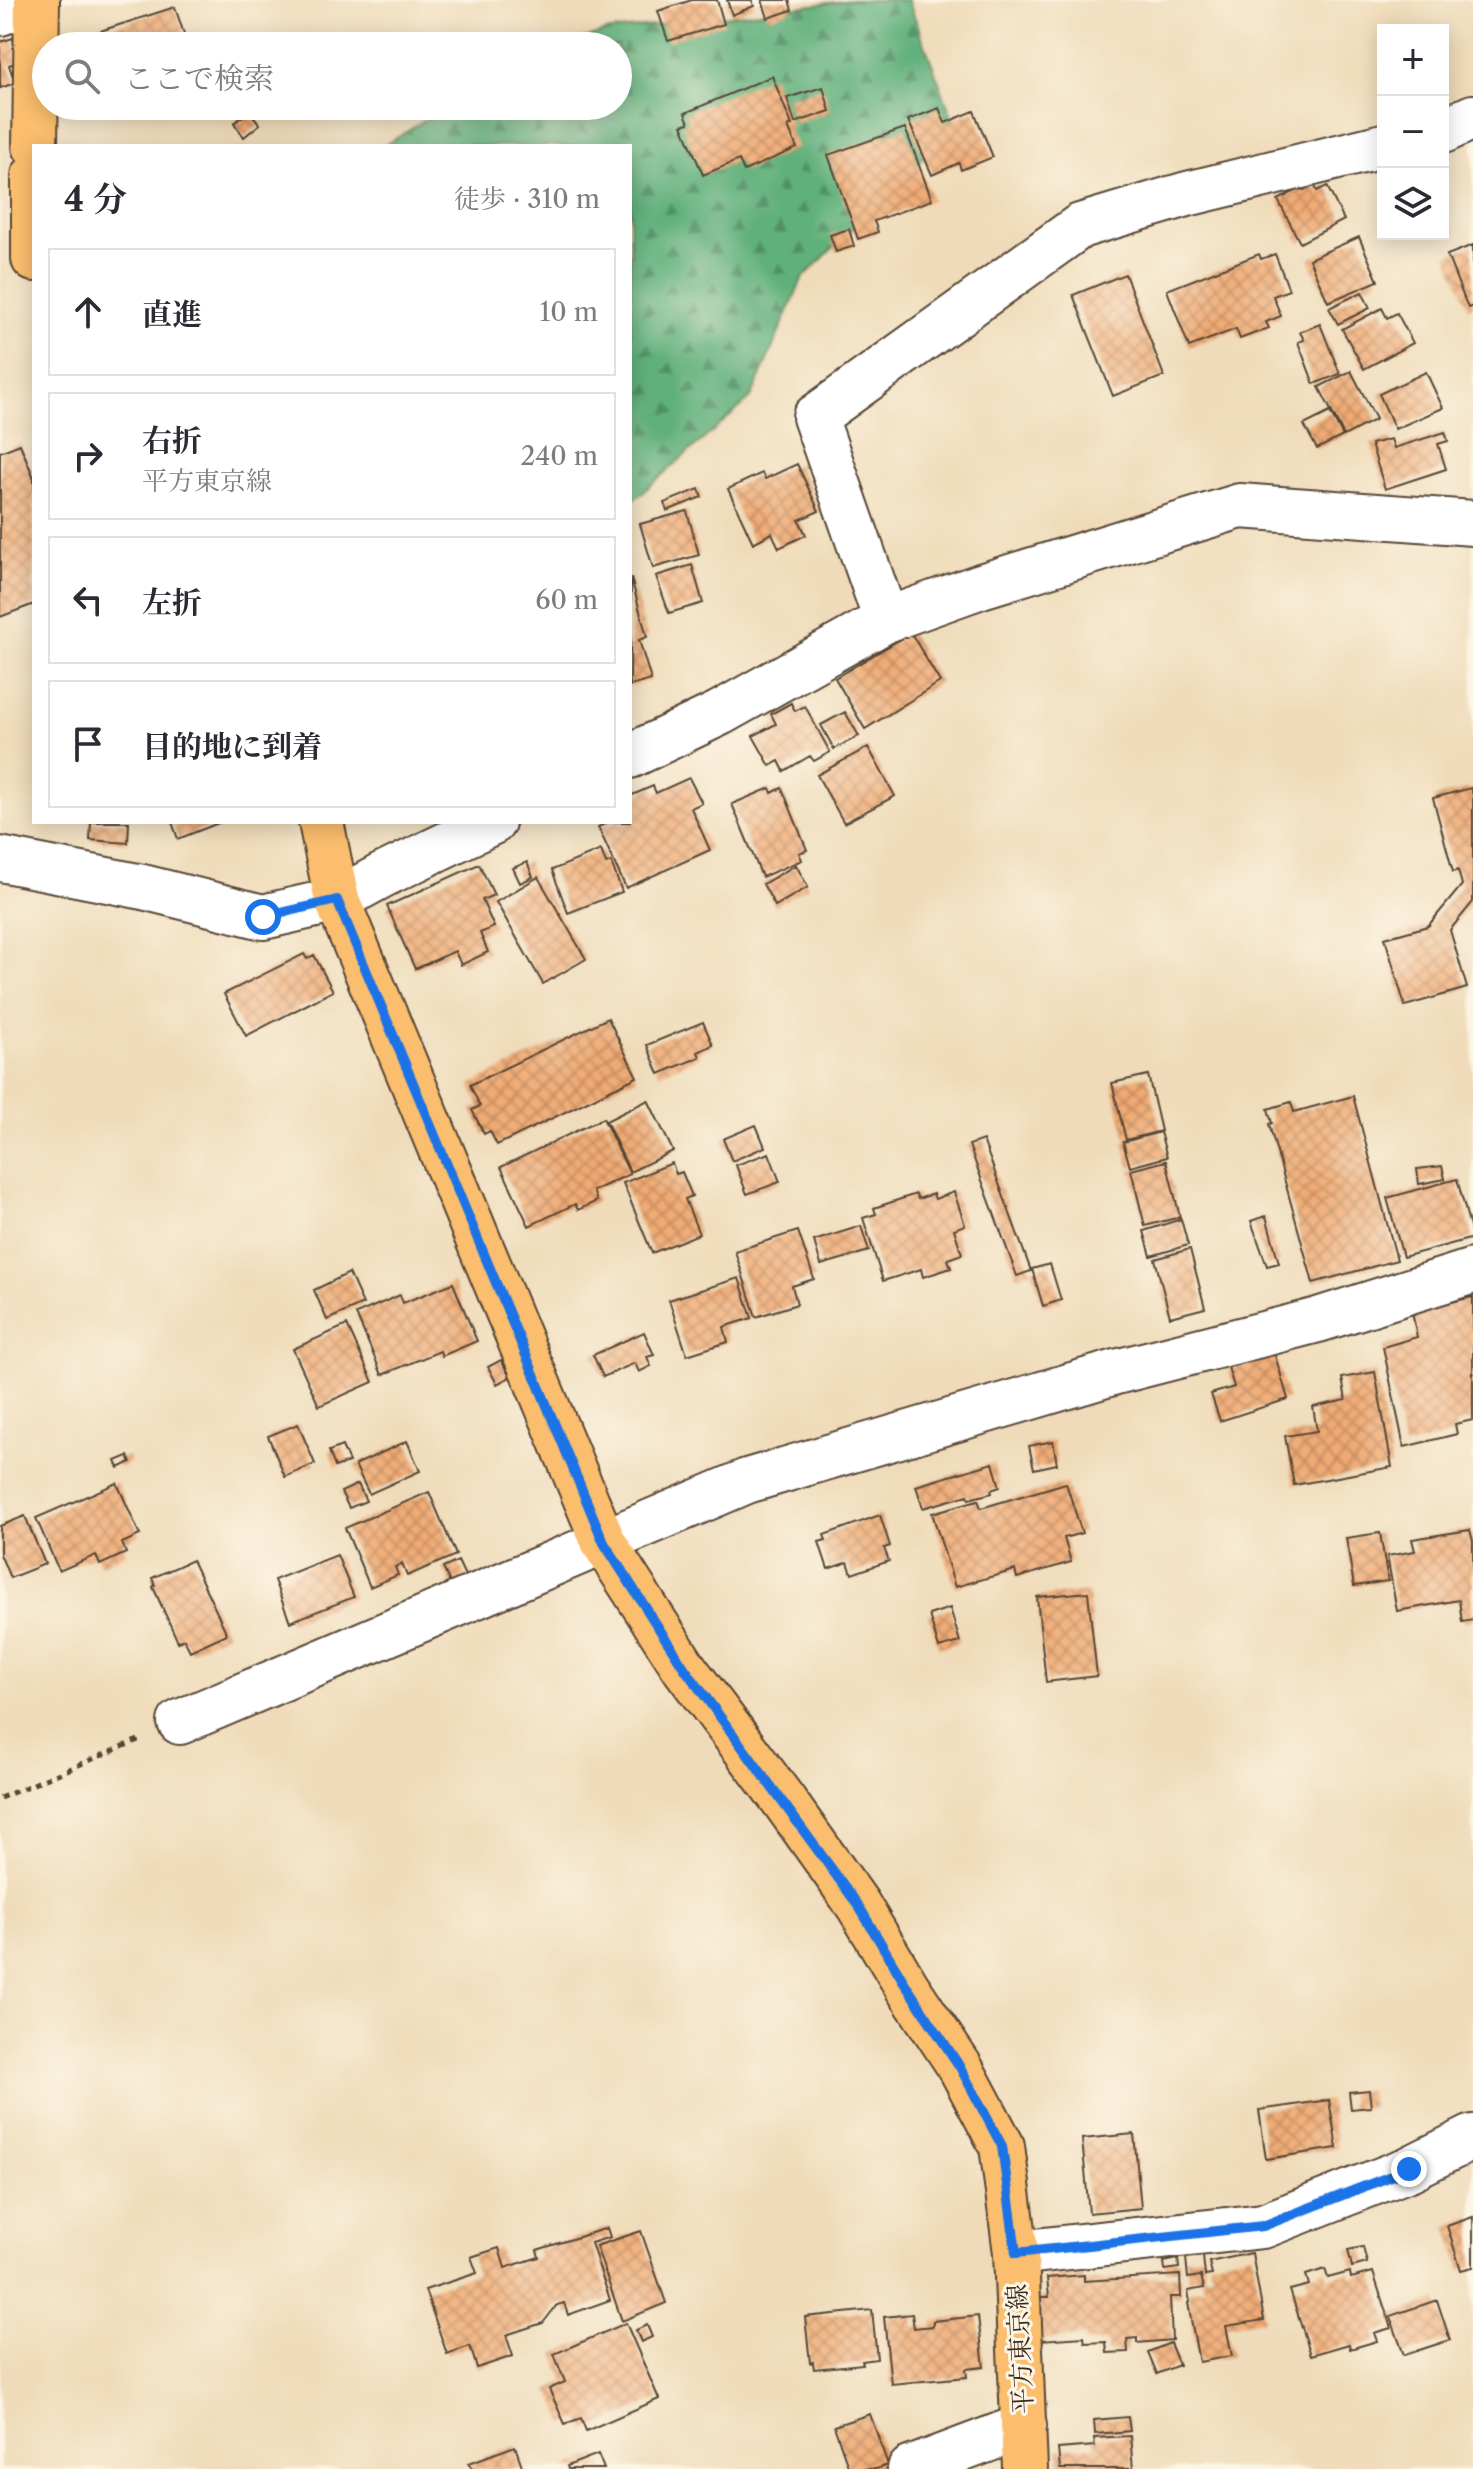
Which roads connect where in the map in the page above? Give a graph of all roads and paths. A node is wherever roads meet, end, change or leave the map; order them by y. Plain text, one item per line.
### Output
1 (37, 0) edge
2 (0, 13) edge
3 (37, 32) edge
4 (1473, 117) edge
5 (35, 120) edge
6 (1449, 128) edge
7 (35, 144) edge
8 (1377, 147) edge
9 (1473, 523) edge
10 (886, 620) junction
11 (632, 755) edge
12 (321, 824) edge
13 (489, 824) edge
14 (0, 859) edge
15 (337, 900) junction
16 (1473, 1271) edge
17 (604, 1543) junction
18 (180, 1722) joint
19 (0, 1798) edge
20 (1473, 2137) edge
21 (1016, 2253) junction
22 (1024, 2426) junction
23 (910, 2469) edge
24 (1025, 2469) edge

1 - 2 street
1 - 3 main road
4 - 6 street
5 - 7 main road
8 - 10 street
9 - 10 street
10 - 11 street
12 - 15 main road, 平方東京線
13 - 15 street
14 - 15 street
15 - 17 main road, 平方東京線
16 - 17 street
17 - 18 street
17 - 21 main road, 平方東京線
18 - 19 path
20 - 21 street
21 - 22 main road, 平方東京線
22 - 23 street
22 - 24 main road, 平方東京線

